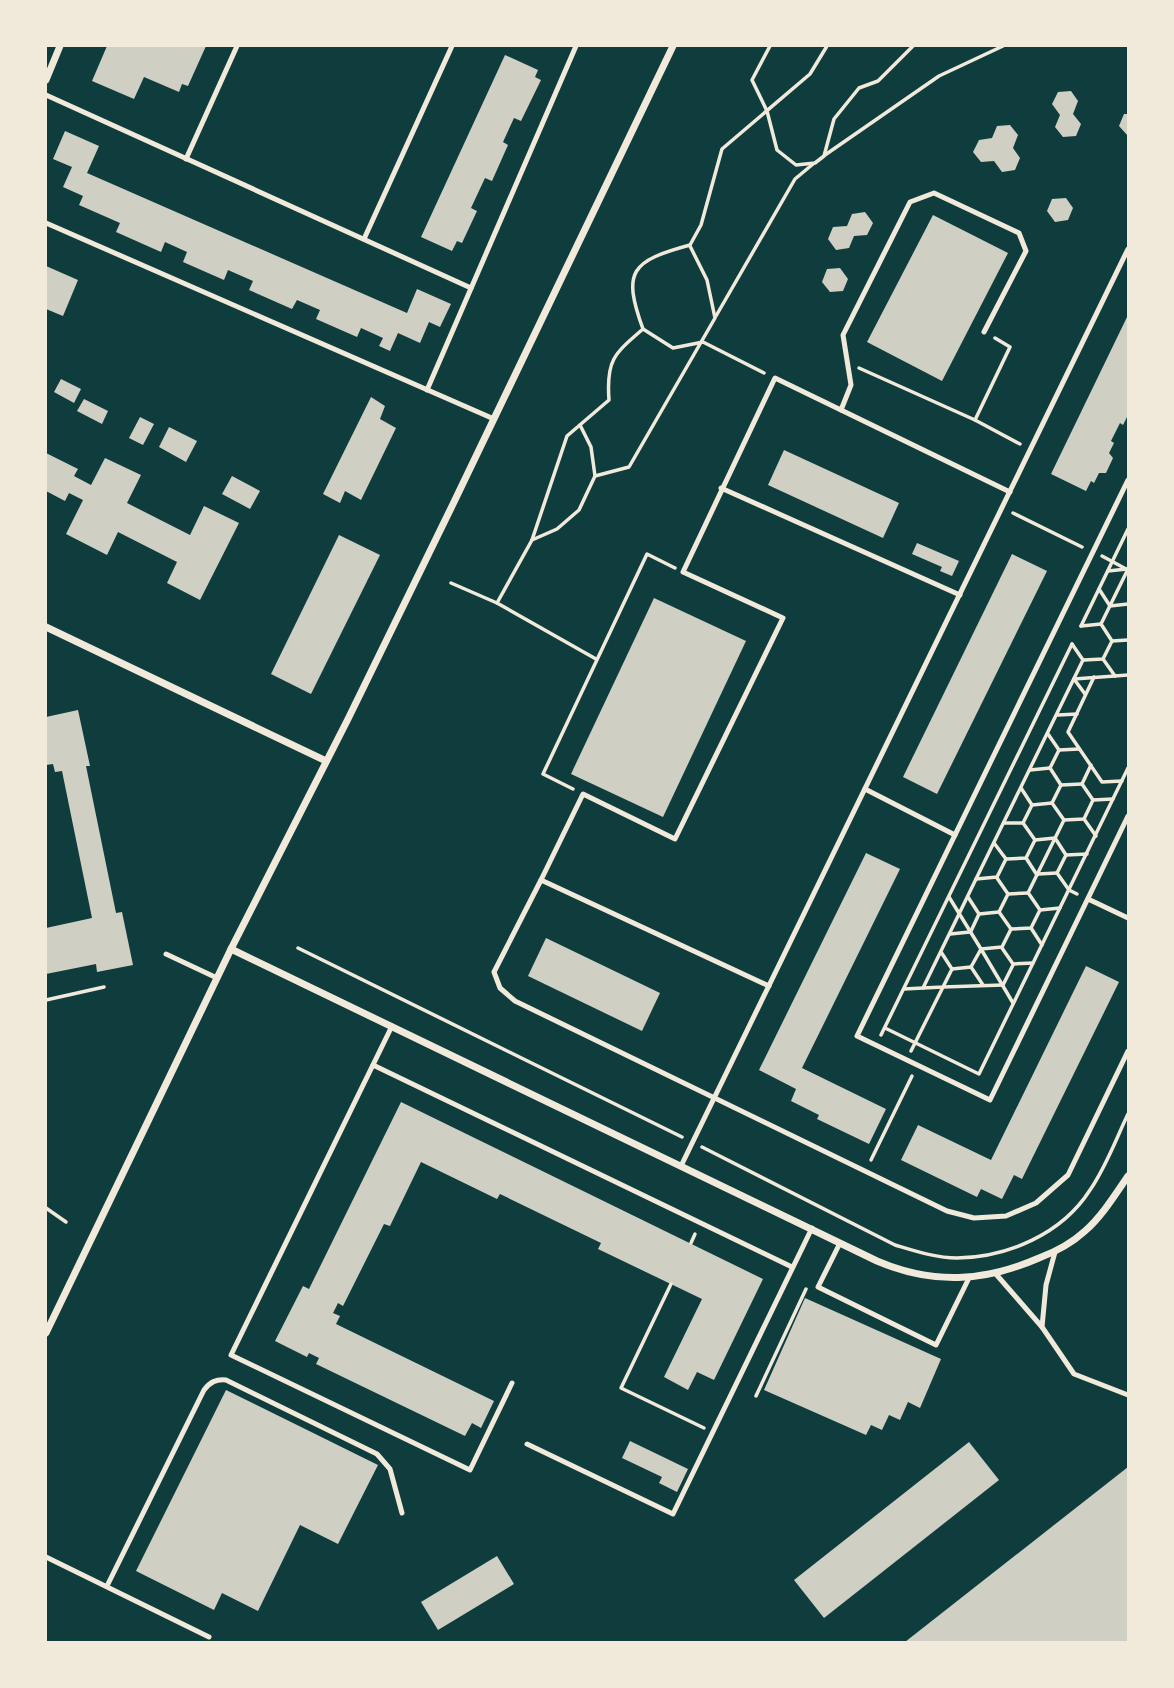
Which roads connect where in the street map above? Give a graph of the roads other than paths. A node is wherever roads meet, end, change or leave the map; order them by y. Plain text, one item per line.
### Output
1 (60, 46) edge
2 (237, 46) edge
3 (452, 46) edge
4 (576, 46) edge
5 (673, 46) edge
6 (46, 80) edge
7 (46, 95) edge
8 (186, 159) junction
9 (46, 223) edge
10 (364, 240) junction
11 (1129, 249) edge
12 (471, 288) junction
13 (984, 332) road end
14 (427, 390) junction
15 (841, 410) junction
16 (494, 419) junction
17 (1129, 480) edge
18 (721, 488) junction
19 (1010, 492) junction
20 (960, 595) junction
21 (46, 626) edge
22 (326, 761) junction
23 (865, 789) junction
24 (1129, 817) edge
25 (955, 835) junction
26 (541, 880) junction
27 (1088, 899) junction
28 (1129, 918) edge
29 (231, 949) junction
30 (166, 954) dead end
31 (218, 978) junction
32 (769, 986) junction
33 (392, 1026) junction
34 (1129, 1051) edge
35 (373, 1065) junction
36 (714, 1098) junction
37 (681, 1166) junction
38 (1129, 1176) edge
39 (812, 1228) junction
40 (840, 1243) junction
41 (1055, 1252) junction
42 (792, 1267) junction
43 (995, 1273) junction
44 (969, 1278) junction
45 (1042, 1327) junction
46 (46, 1333) edge
47 (512, 1383) dead end
48 (1129, 1395) edge
49 (527, 1444) dead end
50 (402, 1513) dead end
51 (46, 1557) edge
52 (107, 1586) junction
53 (209, 1637) dead end

1 - 6 street
2 - 8 lane
3 - 10 lane
4 - 12 lane
5 - 16 street
7 - 8 lane
8 - 10 lane
9 - 14 lane
10 - 12 lane
11 - 19 lane
12 - 14 lane
13 - 15 lane
14 - 16 lane
15 - 18 lane
15 - 19 lane
16 - 22 street
17 - 25 lane
18 - 20 lane
18 - 26 lane
19 - 20 lane
20 - 23 lane
21 - 22 street
22 - 29 street
23 - 25 lane
23 - 32 lane
24 - 27 lane
25 - 27 lane
26 - 32 lane
26 - 36 lane
27 - 28 lane
29 - 31 street
29 - 33 street
30 - 31 lane
31 - 46 street
32 - 36 lane
33 - 35 lane
33 - 37 street
34 - 36 lane
35 - 42 lane
35 - 47 lane
36 - 37 lane
37 - 39 street
38 - 41 street
39 - 40 street
39 - 42 lane
40 - 44 street
40 - 44 lane
41 - 43 street
41 - 45 lane
42 - 49 lane
43 - 44 street
43 - 45 lane
45 - 48 lane
50 - 52 lane
51 - 52 lane
52 - 53 lane

